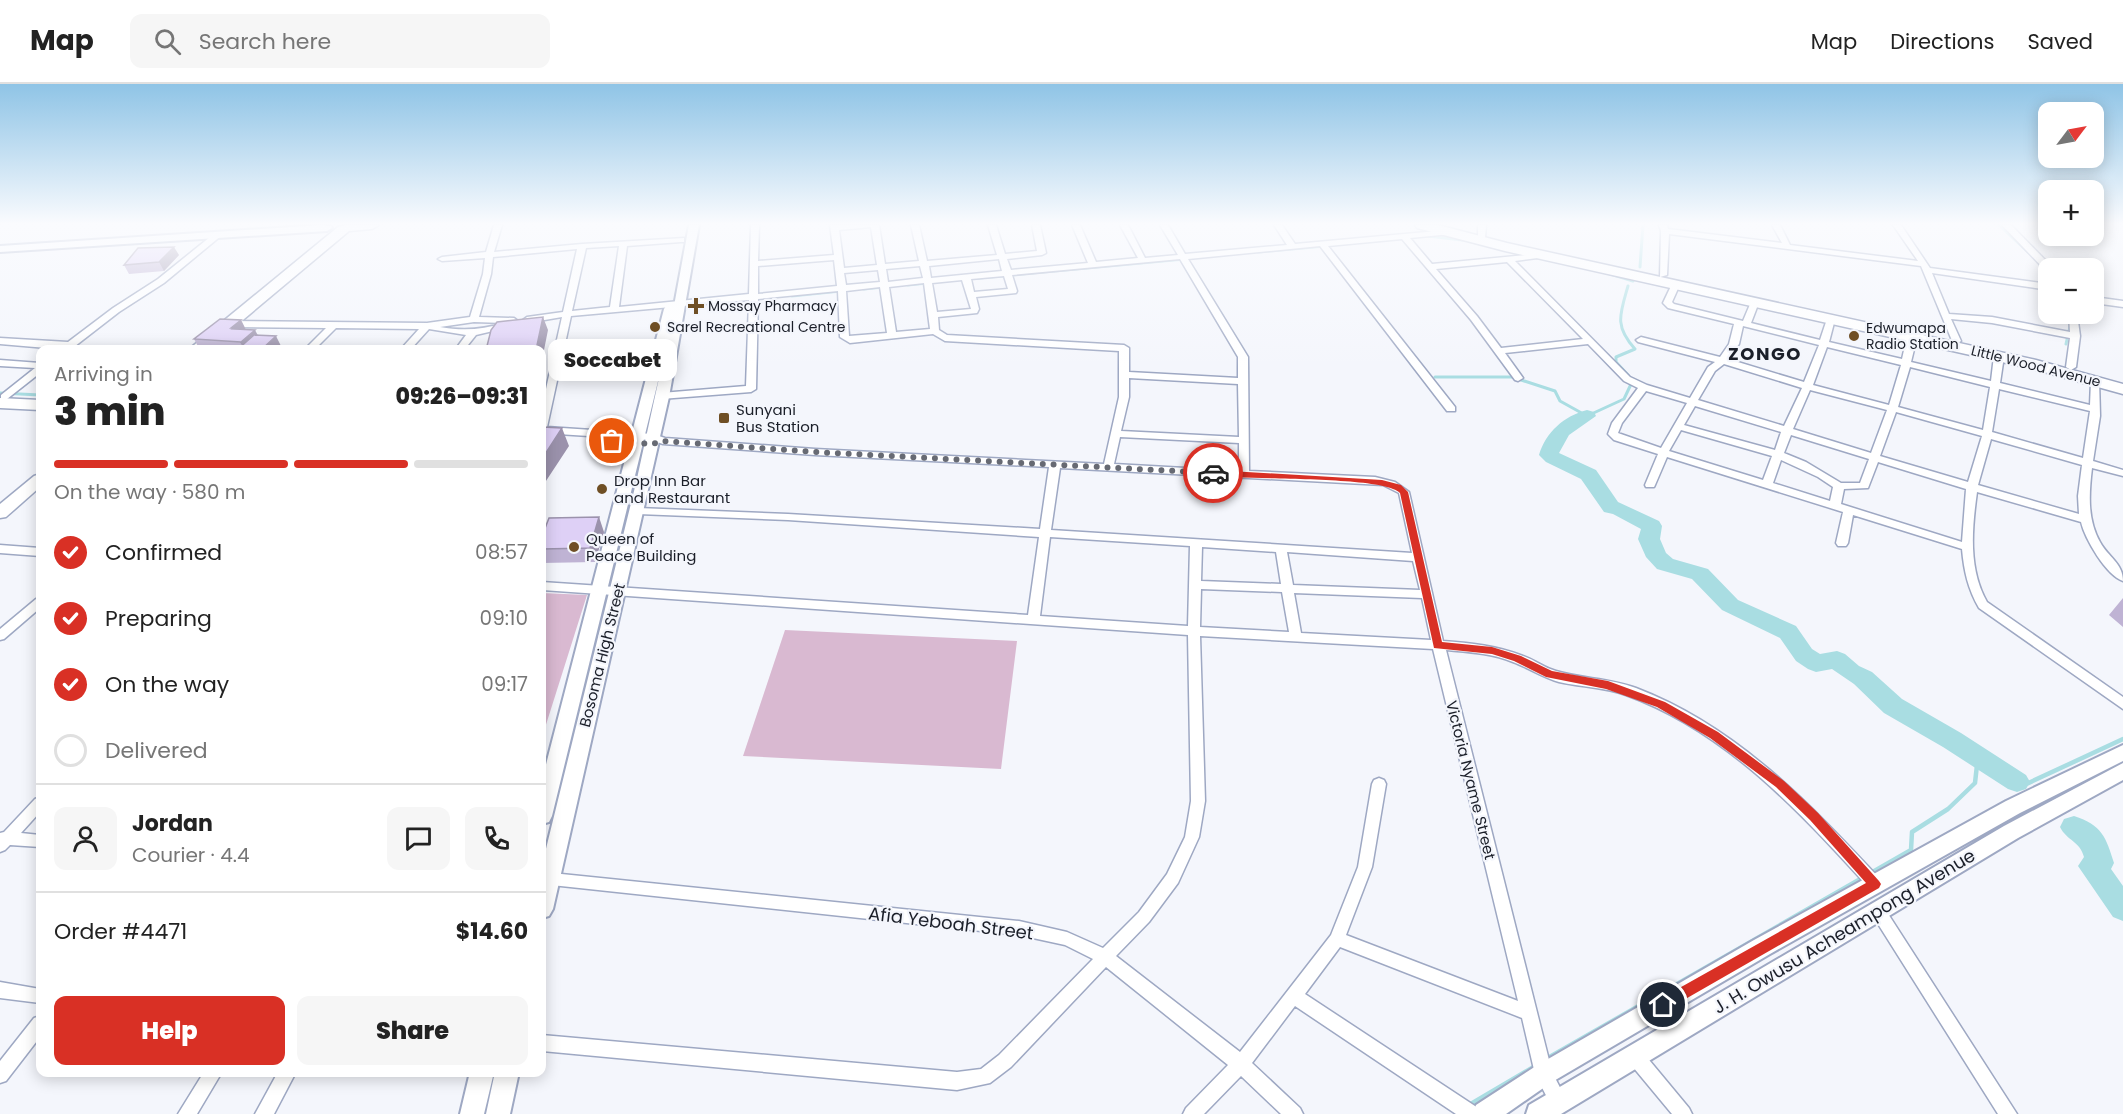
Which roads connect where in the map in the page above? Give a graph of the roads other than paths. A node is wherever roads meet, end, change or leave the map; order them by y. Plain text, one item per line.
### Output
1 (171, 273) edge
2 (280, 273) edge
3 (286, 273) edge
4 (487, 273) edge
5 (576, 273) edge
6 (619, 273) edge
7 (679, 273) edge
8 (684, 273) edge
9 (754, 273) edge
10 (840, 273) edge
11 (882, 273) edge
12 (927, 273) edge
13 (1018, 273) edge
14 (1193, 273) edge
15 (1345, 273) edge
16 (1435, 273) edge
17 (1523, 273) edge
18 (1636, 273) edge
19 (1644, 273) edge
20 (1669, 273) edge
21 (1928, 273) edge
22 (1963, 273) edge
23 (1008, 274) junction
24 (966, 278) junction
25 (1670, 280) junction
26 (928, 281) junction
27 (885, 285) junction
28 (2038, 285) edge
29 (842, 288) junction
30 (972, 295) junction
31 (754, 297) junction
32 (2104, 301) edge
33 (1755, 302) junction
34 (677, 303) junction
35 (2123, 304) edge
36 (614, 309) junction
37 (567, 314) junction
38 (934, 315) junction
39 (1946, 316) junction
40 (474, 319) junction
41 (1832, 319) junction
42 (519, 321) junction
43 (1743, 323) junction
44 (227, 324) junction
45 (2073, 324) edge
46 (333, 326) junction
47 (427, 326) junction
48 (935, 331) junction
49 (473, 333) junction
50 (892, 336) junction
51 (2074, 336) junction
52 (1912, 337) junction
53 (1641, 340) dead end
54 (0, 341) edge
55 (1591, 341) junction
56 (1956, 341) junction
57 (1824, 343) junction
58 (45, 345) edge
59 (70, 345) edge
60 (188, 345) edge
61 (202, 345) edge
62 (313, 345) edge
63 (409, 345) edge
64 (463, 345) edge
65 (1499, 351) junction
66 (1999, 356) junction
67 (1724, 361) junction
68 (0, 363) edge
69 (1907, 364) junction
70 (36, 367) edge
71 (2071, 367) junction
72 (36, 370) edge
73 (1125, 375) junction
74 (1518, 378) dead end
75 (1243, 381) junction
76 (2096, 381) junction
77 (2123, 383) edge
78 (1637, 384) junction
79 (1995, 385) junction
80 (1809, 387) junction
81 (2123, 389) edge
82 (661, 396) junction
83 (1, 399) edge
84 (36, 399) edge
85 (1693, 402) junction
86 (36, 404) edge
87 (1893, 408) junction
88 (1451, 409) dead end
89 (2094, 409) junction
90 (546, 410) edge
91 (1678, 426) junction
92 (546, 428) edge
93 (1787, 431) junction
94 (1115, 434) junction
95 (1987, 434) junction
96 (546, 436) edge
97 (648, 440) junction
98 (1243, 440) junction
99 (1663, 453) junction
100 (1778, 456) junction
101 (1874, 457) junction
102 (2086, 462) junction
103 (1055, 464) junction
104 (1108, 467) junction
105 (36, 469) edge
106 (2123, 473) edge
107 (1244, 474) junction
108 (36, 482) edge
109 (1767, 484) junction
110 (1650, 485) dead end
111 (1839, 486) junction
112 (1972, 488) junction
113 (0, 499) edge
114 (1835, 505) junction
115 (1849, 509) junction
116 (638, 511) junction
117 (0, 513) edge
118 (2084, 519) junction
119 (1045, 535) junction
120 (1842, 543) dead end
121 (1196, 545) junction
122 (1967, 547) junction
123 (0, 549) edge
124 (1281, 550) junction
125 (36, 552) edge
126 (1418, 557) junction
127 (2123, 577) edge
128 (1195, 585) junction
129 (546, 586) edge
130 (1289, 589) junction
131 (599, 590) junction
132 (618, 591) junction
133 (1426, 594) junction
134 (36, 605) edge
135 (1033, 620) junction
136 (1194, 631) junction
137 (0, 636) edge
138 (1296, 637) junction
139 (1438, 645) junction
140 (2123, 704) edge
141 (2123, 752) edge
142 (2123, 771) edge
143 (1379, 784) dead end
144 (546, 800) edge
145 (36, 807) edge
146 (2, 840) edge
147 (36, 841) edge
148 (546, 875) edge
149 (546, 879) edge
150 (1875, 884) junction
151 (1878, 911) junction
152 (1336, 939) junction
153 (1105, 957) junction
154 (0, 990) edge
155 (36, 995) edge
156 (1294, 996) junction
157 (1529, 1013) junction
158 (36, 1028) edge
159 (546, 1043) edge
160 (1634, 1055) junction
161 (1241, 1064) junction
162 (1544, 1074) junction
163 (0, 1076) edge
164 (211, 1077) edge
165 (285, 1077) edge
166 (481, 1077) edge
167 (506, 1077) edge
168 (1558, 1101) junction
169 (187, 1114) edge
170 (264, 1114) edge
171 (472, 1114) edge
172 (498, 1114) edge
173 (1192, 1114) edge
174 (1294, 1114) edge
175 (1472, 1114) edge
176 (1485, 1114) edge
177 (1538, 1114) edge
178 (1683, 1114) edge
179 (2008, 1114) edge

1 - 59 street
2 - 60 highway
3 - 44 highway
4 - 40 street
5 - 37 street
6 - 36 street
7 - 34 street, Bosoma High Street
8 - 34 street, Bosoma High Street
9 - 31 street
10 - 29 street
11 - 27 street
12 - 26 street
13 - 23 street
14 - 75 street
15 - 88 street
16 - 65 street
17 - 55 street
18 - 25 highway, Little Wood Avenue
19 - 25 highway, Little Wood Avenue
20 - 25 street
21 - 39 street
22 - 28 street
23 - 24 street
23 - 30 street
24 - 26 street
24 - 30 street
25 - 33 highway, Little Wood Avenue
25 - 43 street
25 - 56 highway, Little Wood Avenue
26 - 27 street
26 - 38 street
27 - 29 street
27 - 50 street
29 - 31 street
29 - 50 street
30 - 38 street
31 - 34 street
31 - 82 street
32 - 35 street
33 - 41 highway, Little Wood Avenue
33 - 43 street
34 - 36 street
34 - 82 street, Bosoma High Street
34 - 97 street, Bosoma High Street
36 - 37 street
37 - 42 street
37 - 90 street
38 - 48 street
39 - 51 street
39 - 56 street
40 - 42 street
40 - 47 street
41 - 52 highway, Little Wood Avenue
41 - 57 street
42 - 49 street
43 - 57 street
43 - 67 street
44 - 46 street
44 - 61 highway
45 - 51 street
46 - 47 street
46 - 62 street
47 - 49 street
47 - 63 street
48 - 50 street
48 - 73 street
49 - 64 street
51 - 71 street
52 - 66 highway, Little Wood Avenue
52 - 69 street
53 - 67 street
54 - 58 street
55 - 65 street
55 - 78 street
56 - 71 highway, Little Wood Avenue
57 - 69 street
57 - 80 street
65 - 74 street
66 - 76 highway, Little Wood Avenue
66 - 79 street
67 - 80 street
67 - 85 street
68 - 70 street
69 - 79 street
69 - 87 street
71 - 77 highway, Little Wood Avenue
72 - 83 street
73 - 75 street
73 - 94 street
75 - 98 street
76 - 81 highway, Little Wood Avenue
76 - 89 street
78 - 85 street
78 - 99 street
79 - 89 street
79 - 95 street
80 - 87 street
80 - 93 street
82 - 97 street, Bosoma High Street
83 - 84 highway
83 - 86 highway
85 - 91 street
85 - 93 street
87 - 95 street
87 - 101 street
89 - 102 street
91 - 99 street
91 - 100 street
92 - 97 street
93 - 100 street
93 - 101 street
94 - 98 street
94 - 104 street
95 - 102 street
95 - 112 street
96 - 97 street
97 - 103 street
97 - 116 street, Bosoma High Street
97 - 131 street, Bosoma High Street
98 - 107 street
99 - 109 street
99 - 110 street
100 - 109 street
100 - 111 street
101 - 111 street
101 - 112 street
102 - 106 street
102 - 118 street
103 - 104 street
103 - 119 street
104 - 107 street
105 - 113 main road
107 - 126 street, Victoria Nyame Street
108 - 117 main road
109 - 114 street
111 - 114 street
112 - 118 street
112 - 122 street
114 - 115 street
115 - 120 street
115 - 122 street
116 - 119 street
116 - 132 street, Bosoma High Street
118 - 127 street
119 - 121 street
119 - 135 street
121 - 124 street
121 - 128 street
122 - 140 street
123 - 125 street
124 - 126 street
124 - 130 street
126 - 133 street, Victoria Nyame Street
128 - 130 street
128 - 136 street
129 - 131 street
130 - 133 street
130 - 138 street
131 - 132 street
131 - 144 street, Bosoma High Street
132 - 135 street
132 - 148 street, Bosoma High Street
133 - 139 street, Victoria Nyame Street
134 - 137 street
135 - 136 street
136 - 138 street
136 - 153 street
138 - 139 street
139 - 150 street
139 - 157 street, Victoria Nyame Street
141 - 150 street, J. H. Owusu Acheampong Avenue
142 - 151 street, J. H. Owusu Acheampong Avenue
143 - 152 street
145 - 146 street
146 - 147 street
149 - 153 street, Afia Yeboah Street
150 - 162 street, J. H. Owusu Acheampong Avenue
151 - 160 street, J. H. Owusu Acheampong Avenue
151 - 179 street
152 - 156 street
152 - 157 street
153 - 159 street
153 - 161 street, Afia Yeboah Street
154 - 155 street
156 - 161 street
156 - 175 street
157 - 162 street, Victoria Nyame Street
158 - 163 street
160 - 168 street, J. H. Owusu Acheampong Avenue
160 - 178 street
161 - 173 street
161 - 174 street, Afia Yeboah Street
162 - 168 street, Victoria Nyame Street
162 - 176 street, J. H. Owusu Acheampong Avenue
164 - 169 street
165 - 170 street
166 - 171 street
167 - 172 street
168 - 177 street, J. H. Owusu Acheampong Avenue

